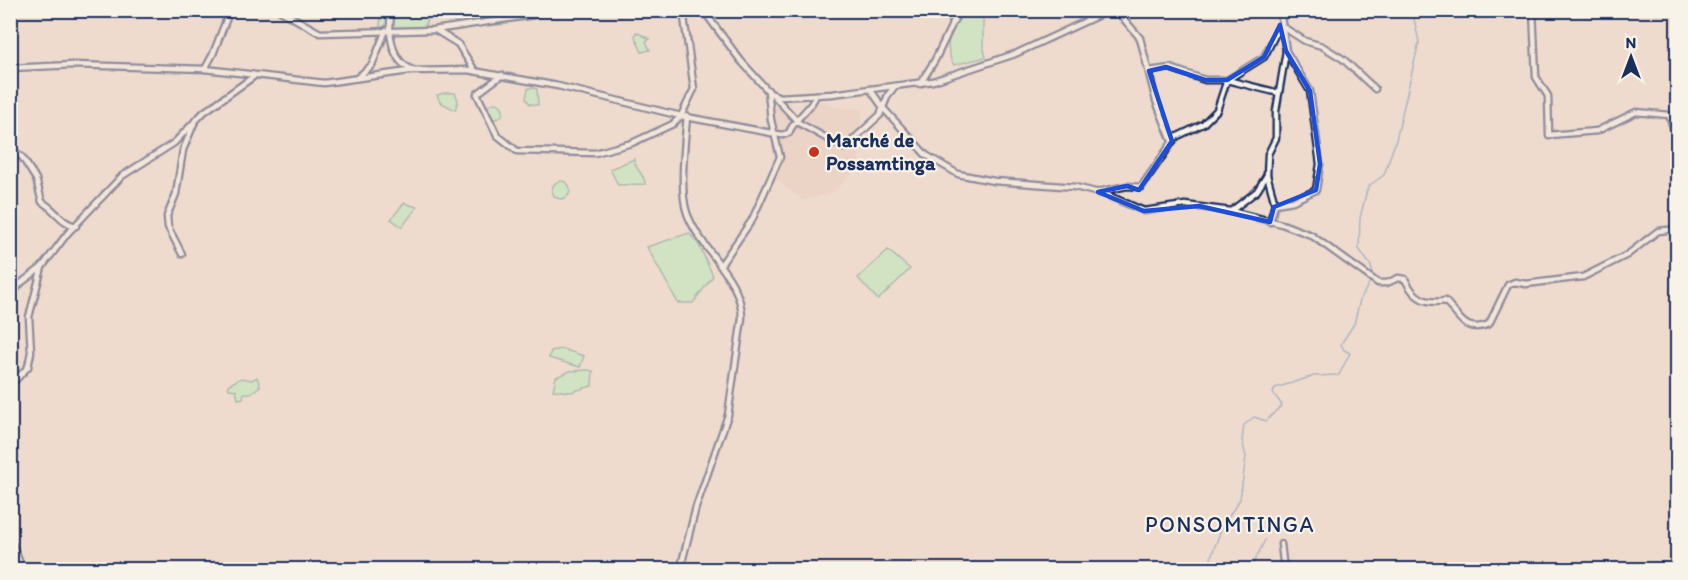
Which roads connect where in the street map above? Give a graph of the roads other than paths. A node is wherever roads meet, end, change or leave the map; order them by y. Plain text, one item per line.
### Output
1 (230, 10) edge
2 (279, 10) edge
3 (392, 10) edge
4 (545, 10) edge
5 (664, 10) edge
6 (703, 10) edge
7 (959, 10) edge
8 (1110, 10) edge
9 (1116, 10) edge
10 (1280, 10) edge
11 (1533, 10) edge
12 (683, 12) edge
13 (1280, 25) junction
14 (434, 30) junction
15 (388, 31) junction
16 (1286, 51) junction
17 (10, 68) edge
18 (205, 69) junction
19 (415, 70) junction
20 (475, 71) junction
21 (1149, 71) junction
22 (502, 75) junction
23 (256, 76) junction
24 (356, 79) junction
25 (1227, 80) junction
26 (920, 84) junction
27 (895, 86) junction
28 (870, 89) junction
29 (1375, 89) dead end
30 (768, 90) junction
31 (1279, 93) junction
32 (816, 95) junction
33 (774, 96) junction
34 (884, 109) junction
35 (681, 116) junction
36 (687, 116) junction
37 (196, 119) junction
38 (795, 119) junction
39 (774, 134) junction
40 (1172, 141) junction
41 (1677, 142) edge
42 (10, 148) edge
43 (1267, 175) junction
44 (1098, 192) junction
45 (1275, 204) junction
46 (1231, 211) junction
47 (1270, 222) junction
48 (76, 226) junction
49 (1677, 229) edge
50 (182, 254) dead end
51 (720, 266) junction
52 (42, 267) junction
53 (10, 296) edge
54 (10, 386) edge
55 (10, 539) edge
56 (1281, 544) dead end
57 (23, 570) edge
58 (680, 570) edge
59 (1284, 570) edge

1 - 18 street
2 - 15 street
3 - 15 street
4 - 14 street
5 - 12 street
6 - 30 street
7 - 26 street
8 - 26 street
9 - 21 street
10 - 13 street
11 - 41 street
12 - 35 street
13 - 16 street
13 - 25 street
13 - 29 street
14 - 15 street
14 - 20 street
15 - 19 street
15 - 24 street
16 - 31 street
16 - 45 street
17 - 18 street
18 - 23 street
19 - 20 street
19 - 24 street
20 - 22 street
21 - 25 street
21 - 40 street
22 - 35 street
22 - 35 street
23 - 24 street
23 - 37 street
25 - 31 street
25 - 40 street
26 - 27 street
27 - 28 street
27 - 34 street
28 - 32 street
28 - 34 street
30 - 33 street
30 - 39 street
31 - 43 street
32 - 33 street
32 - 38 street
33 - 38 street
34 - 38 street
34 - 44 street
35 - 36 street
36 - 39 street
36 - 51 street
37 - 48 street
37 - 50 street
38 - 39 street
39 - 51 street
40 - 44 street
42 - 48 street
43 - 45 street
43 - 46 street
44 - 46 street
45 - 47 street
46 - 47 street
47 - 49 street
48 - 52 street
51 - 58 street
52 - 53 street
52 - 54 street
55 - 57 street
56 - 59 street

